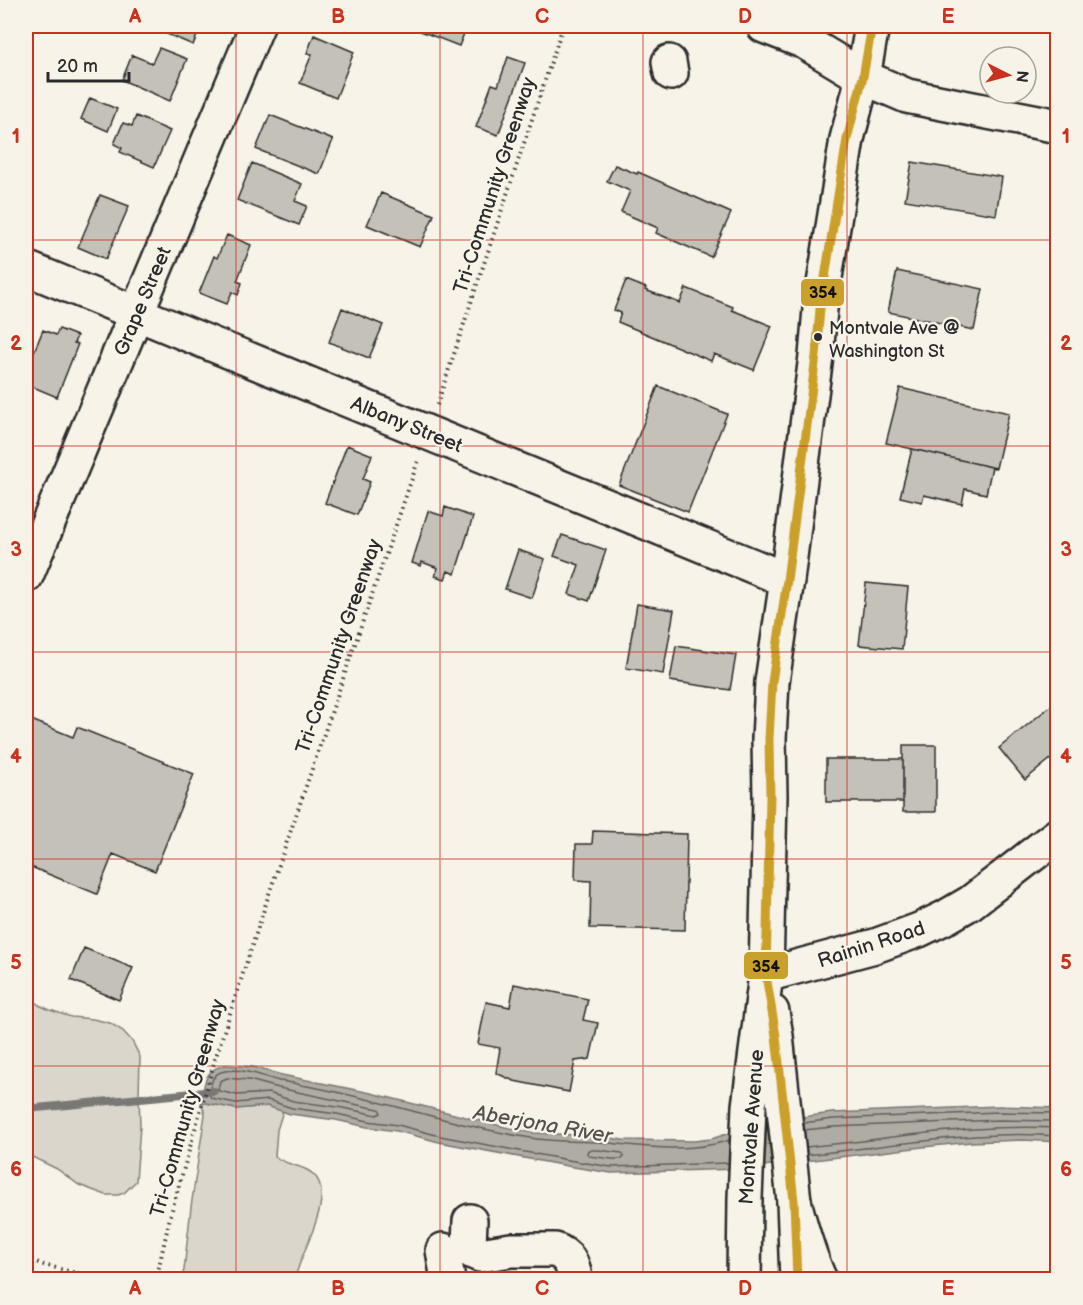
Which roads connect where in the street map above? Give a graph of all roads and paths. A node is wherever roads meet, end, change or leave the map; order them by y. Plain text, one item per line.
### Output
1 (257, 26) edge
2 (563, 26) edge
3 (764, 26) edge
4 (872, 26) edge
5 (863, 77) junction
6 (1058, 126) edge
7 (26, 268) edge
8 (136, 314) junction
9 (428, 432) junction
10 (26, 576) edge
11 (787, 580) junction
12 (1058, 835) edge
13 (766, 975) junction
14 (794, 1201) junction
15 (470, 1221) dead end
16 (26, 1258) edge
17 (105, 1280) edge
18 (156, 1280) edge
19 (575, 1280) edge
20 (744, 1280) edge
21 (797, 1280) edge
22 (820, 1280) edge

1 - 8 main road, Grape Street
2 - 9 path, Tri-Community Greenway
3 - 5 main road
4 - 5 main road, Montvale Avenue
5 - 6 main road
5 - 11 main road, Montvale Avenue
7 - 8 main road, Albany Street
8 - 9 main road, Albany Street
8 - 10 main road, Grape Street
9 - 11 main road, Albany Street
9 - 18 path, Tri-Community Greenway
11 - 13 main road, Montvale Avenue
12 - 13 main road, Rainin Road
13 - 14 main road, Montvale Avenue
13 - 20 main road, Montvale Avenue
14 - 21 main road, Montvale Avenue
14 - 22 main road
15 - 19 main road
16 - 17 path

